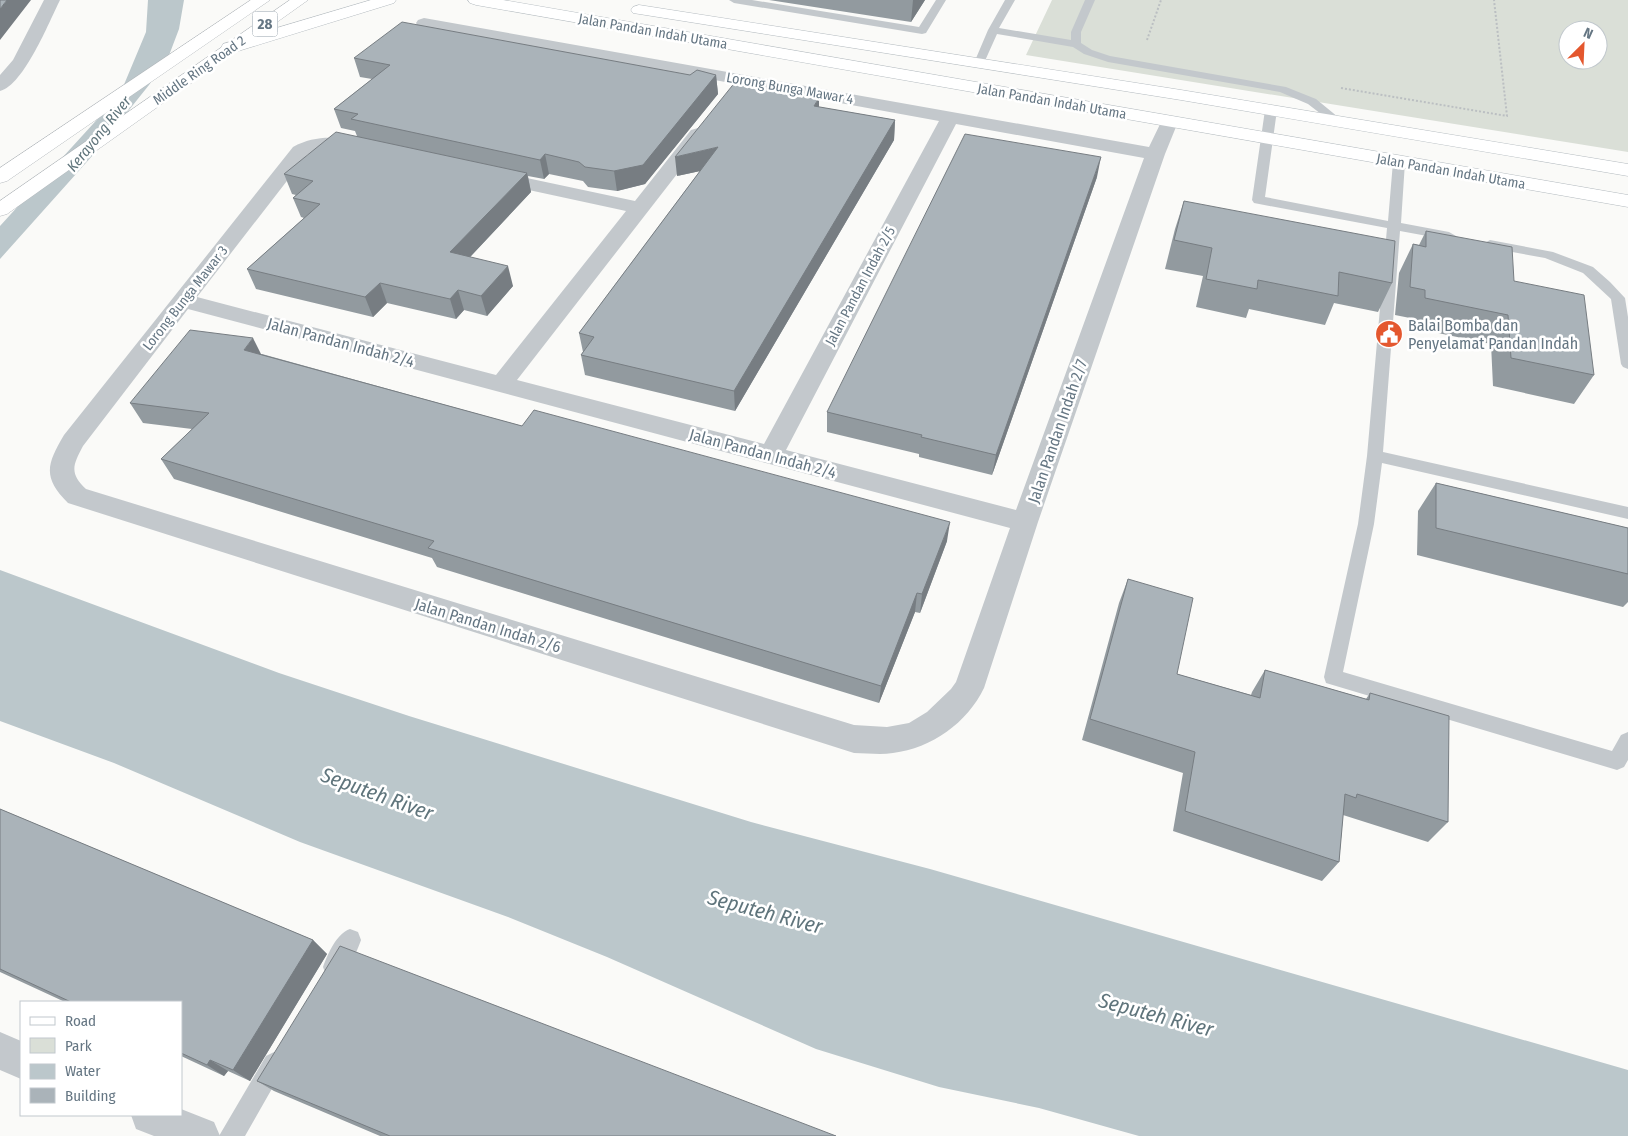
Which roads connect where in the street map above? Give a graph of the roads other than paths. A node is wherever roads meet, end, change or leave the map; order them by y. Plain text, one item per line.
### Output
1 (52, 0) edge
2 (262, 0) edge
3 (300, 0) edge
4 (388, 0) edge
5 (476, 0) edge
6 (734, 0) edge
7 (941, 0) edge
8 (1010, 0) edge
9 (1090, 0) edge
10 (624, 7) dead end
11 (424, 23) dead end
12 (993, 30) junction
13 (1076, 44) junction
14 (229, 48) junction
15 (979, 63) junction
16 (1112, 84) junction
17 (0, 86) edge
18 (1236, 105) junction
19 (1271, 110) junction
20 (711, 117) edge
21 (950, 118) junction
22 (1169, 122) junction
23 (1338, 122) junction
24 (1267, 139) junction
25 (376, 151) edge
26 (1155, 154) junction
27 (1399, 162) junction
28 (1628, 170) edge
29 (474, 172) edge
30 (0, 177) edge
31 (1628, 201) edge
32 (639, 208) junction
33 (0, 210) edge
34 (1396, 226) junction
35 (1462, 239) edge
36 (1481, 243) edge
37 (182, 300) junction
38 (1628, 364) edge
39 (501, 384) junction
40 (771, 455) junction
41 (1376, 456) junction
42 (61, 473) joint
43 (1628, 513) edge
44 (1025, 522) junction
45 (930, 729) joint
46 (1628, 741) edge
47 (350, 940) dead end
48 (325, 982) edge
49 (284, 1048) edge
50 (0, 1051) edge
51 (20, 1060) edge
52 (152, 1116) edge
53 (200, 1136) edge
54 (231, 1136) edge

1 - 17 street
2 - 30 main road, Middle Ring Road 2 / 28
3 - 14 main road, Middle Ring Road 2 / 28
4 - 14 main road
5 - 22 main road, Jalan Pandan Indah Utama
6 - 7 lane
8 - 12 lane
9 - 13 lane
10 - 15 main road, Jalan Pandan Indah Utama
11 - 21 street, Lorong Bunga Mawar 4
12 - 13 lane
12 - 15 lane
13 - 23 lane
14 - 33 main road, Middle Ring Road 2 / 28
15 - 16 main road, Jalan Pandan Indah Utama
16 - 18 main road, Jalan Pandan Indah Utama
16 - 22 main road
18 - 19 main road, Jalan Pandan Indah Utama
18 - 22 main road
19 - 23 main road, Jalan Pandan Indah Utama
19 - 24 lane
20 - 32 street
21 - 26 street, Lorong Bunga Mawar 4
21 - 40 street, Jalan Pandan Indah 2/5
22 - 24 main road, Jalan Pandan Indah Utama
22 - 26 street, Jalan Pandan Indah 2/7
23 - 28 main road, Jalan Pandan Indah Utama
24 - 27 main road, Jalan Pandan Indah Utama
24 - 34 lane
25 - 37 street, Lorong Bunga Mawar 3
26 - 44 street, Jalan Pandan Indah 2/7
27 - 31 main road, Jalan Pandan Indah Utama
27 - 34 lane
29 - 32 street
32 - 39 street
34 - 35 lane
34 - 41 lane
36 - 38 lane
37 - 39 street, Jalan Pandan Indah 2/4
37 - 42 street, Lorong Bunga Mawar 3
39 - 40 street, Jalan Pandan Indah 2/4
40 - 44 street, Jalan Pandan Indah 2/4
41 - 43 lane
41 - 46 lane
42 - 45 street, Jalan Pandan Indah 2/6
44 - 45 street, Jalan Pandan Indah 2/7
47 - 48 lane
49 - 54 lane
50 - 51 street
52 - 53 street

